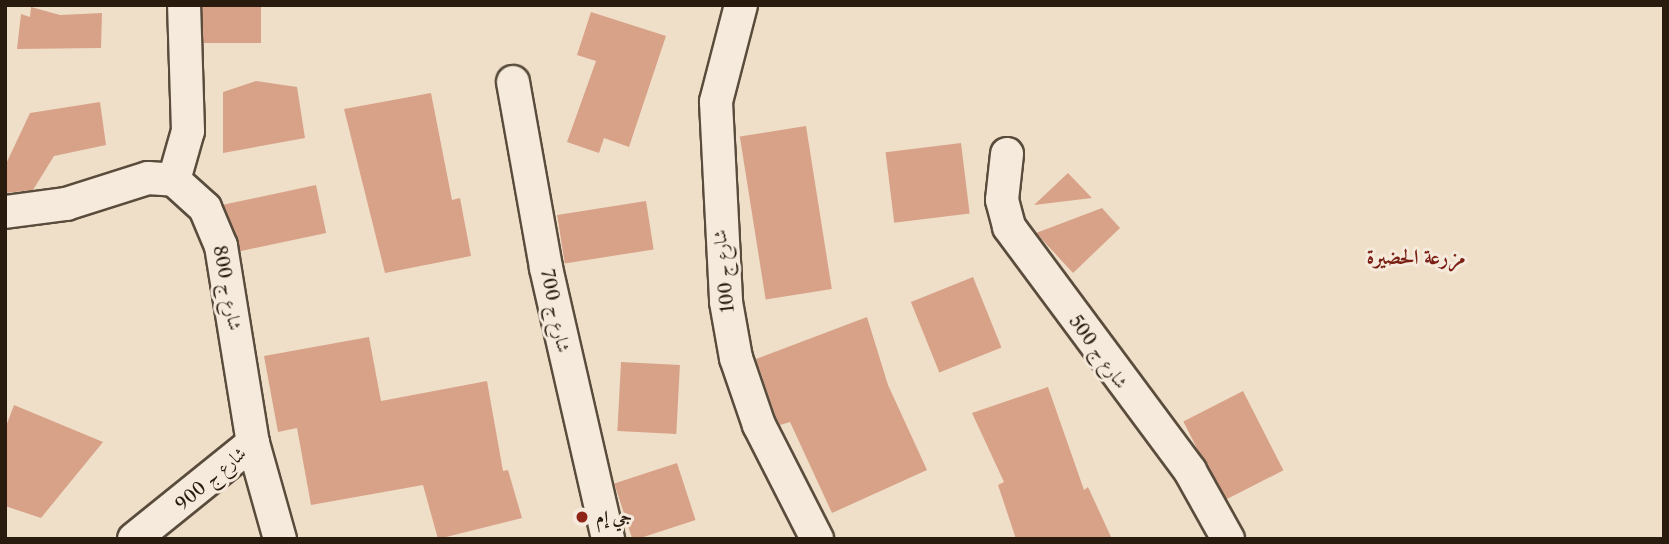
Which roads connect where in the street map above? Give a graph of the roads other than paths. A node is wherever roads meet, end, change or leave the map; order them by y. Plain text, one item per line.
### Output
1 (184, 5) edge
2 (741, 5) edge
3 (513, 82) dead end
4 (1007, 154) dead end
5 (174, 180) junction
6 (5, 212) edge
7 (253, 443) junction
8 (812, 534) edge
9 (134, 539) edge
10 (280, 539) edge
11 (608, 539) edge
12 (1228, 539) edge

1 - 5 street
2 - 8 street, شارع ج 100
3 - 11 street, شارع ج 700
4 - 12 street, شارع ج 500
5 - 6 street
5 - 7 street, شارع ج 800
7 - 9 street, شارع ج 900
7 - 10 street, شارع ج 800

